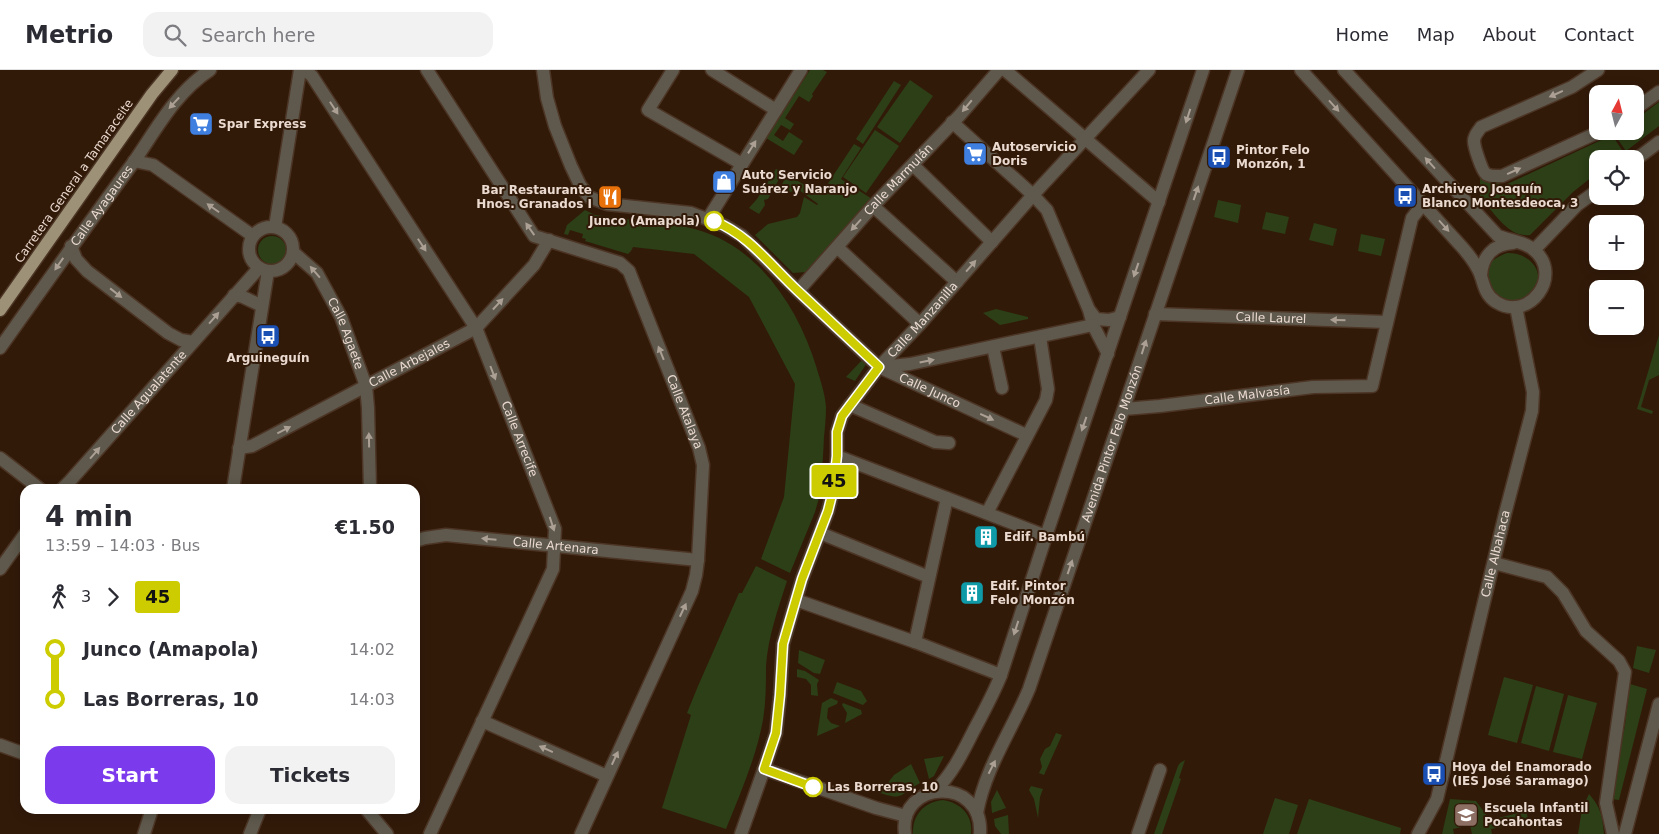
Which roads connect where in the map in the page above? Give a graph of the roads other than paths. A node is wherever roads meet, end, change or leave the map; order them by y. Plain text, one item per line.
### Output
1 (172, 70) edge
2 (210, 70) edge
3 (300, 70) edge
4 (305, 70) edge
5 (427, 70) edge
6 (543, 70) edge
7 (673, 70) edge
8 (712, 70) edge
9 (801, 70) edge
10 (999, 70) edge
11 (1005, 70) edge
12 (1149, 70) edge
13 (1203, 70) edge
14 (1238, 70) edge
15 (1301, 70) edge
16 (1344, 70) edge
17 (1598, 70) edge
18 (1659, 92) edge
19 (1644, 103) edge
20 (776, 110) junction
21 (952, 122) junction
22 (1589, 136) edge
23 (1085, 140) junction
24 (1659, 142) edge
25 (1644, 153) edge
26 (134, 161) junction
27 (742, 164) junction
28 (913, 165) junction
29 (1033, 195) junction
30 (1589, 196) edge
31 (1159, 202) junction
32 (1424, 204) junction
33 (873, 206) junction
34 (708, 219) junction
35 (275, 227) junction
36 (253, 236) junction
37 (549, 240) junction
38 (992, 242) junction
39 (1516, 243) junction
40 (71, 246) junction
41 (837, 247) junction
42 (1534, 250) junction
43 (293, 252) junction
44 (264, 269) junction
45 (1481, 276) junction
46 (957, 282) junction
47 (798, 291) junction
48 (234, 295) junction
49 (262, 306) junction
50 (1516, 307) junction
51 (0, 310) edge
52 (1089, 310) junction
53 (1155, 314) junction
54 (1120, 317) junction
55 (1387, 322) junction
56 (920, 324) junction
57 (1093, 325) junction
58 (476, 328) junction
59 (1040, 337) junction
60 (192, 342) junction
61 (993, 347) junction
62 (0, 348) edge
63 (1108, 354) junction
64 (879, 367) junction
65 (366, 386) junction
66 (1002, 388) dead end
67 (850, 405) junction
68 (1124, 409) junction
69 (1026, 435) junction
70 (949, 443) dead end
71 (240, 448) junction
72 (837, 456) junction
73 (0, 458) edge
74 (34, 484) edge
75 (67, 484) edge
76 (234, 484) edge
77 (370, 484) edge
78 (947, 498) junction
79 (987, 513) junction
80 (820, 533) junction
81 (1046, 536) junction
82 (420, 540) edge
83 (20, 541) edge
84 (555, 545) junction
85 (698, 560) junction
86 (1494, 564) junction
87 (0, 569) edge
88 (928, 577) junction
89 (796, 600) junction
90 (915, 642) junction
91 (1001, 675) junction
92 (1659, 704) edge
93 (482, 721) junction
94 (0, 746) edge
95 (20, 752) edge
96 (764, 769) junction
97 (1160, 770) dead end
98 (607, 776) junction
99 (935, 791) junction
100 (978, 813) junction
101 (150, 814) edge
102 (258, 814) edge
103 (370, 814) edge
104 (906, 816) junction
105 (144, 834) edge
106 (250, 834) edge
107 (387, 834) edge
108 (430, 834) edge
109 (581, 834) edge
110 (741, 834) edge
111 (905, 834) edge
112 (980, 834) edge
113 (1138, 834) edge
114 (1418, 834) edge
115 (1614, 834) edge
116 (1625, 834) edge

1 - 51 main road, Carretera General a Tamaraceite
2 -> 26 street, Calle Ayagaures
3 - 35 street
4 -> 58 street, Calle Arrecife
37 -> 5 street, Calle Atalaya
6 - 34 street, Calle Junco
7 - 27 street
8 - 20 street
9 - 20 street
10 -> 21 street, Calle Marmulán
11 - 23 street
12 - 23 street, Calle Manzanilla
13 -> 31 street
53 -> 14 street, Avenida Pintor Felo Monzón
15 -> 32 street
39 -> 16 street
17 -> 22 street
18 - 19 street
27 -> 20 street
21 - 28 street, Calle Marmulán
21 - 29 street
23 - 29 street, Calle Manzanilla
23 - 31 street
24 - 25 street
36 -> 26 street
26 - 40 street, Calle Ayagaures
27 - 34 street
28 - 33 street, Calle Marmulán
28 - 38 street
29 - 38 street, Calle Manzanilla
29 - 52 street
30 - 42 street
31 -> 54 street
32 -> 45 street
32 - 55 street
33 -> 41 street, Calle Marmulán
33 - 46 street
34 - 47 street, Calle Junco
35 - 36 street
35 - 43 street
36 - 44 street
58 -> 37 street, Calle Arbejales
85 -> 37 street, Calle Atalaya
46 -> 38 street, Calle Manzanilla
39 - 42 street
39 - 45 street
40 -> 60 street
40 -> 62 street, Calle Ayagaures
41 - 47 street, Calle Marmulán
41 - 56 street
42 - 50 street
43 - 44 street
65 -> 43 street, Calle Agaete
44 - 48 street, Calle Agualatente
44 - 49 street
45 - 50 street
46 - 56 street, Calle Manzanilla
47 - 64 street, Calle Junco
48 - 49 street
60 -> 48 street, Calle Agualatente
49 - 71 street
50 - 86 street, Calle Albahaca
52 - 54 street
52 - 57 street
55 -> 53 street, Calle Laurel
68 -> 53 street, Avenida Pintor Felo Monzón
54 - 63 street
55 - 68 street, Calle Malvasía
56 - 64 street, Calle Manzanilla
57 - 59 street
57 - 63 street
58 - 65 street, Calle Arbejales
58 -> 84 street, Calle Arrecife
59 - 61 street
59 - 69 street
75 -> 60 street, Calle Agualatente
64 -> 61 street
61 - 66 street
63 -> 81 street
64 - 67 street, Calle Manzanilla
64 -> 69 street, Calle Junco
71 -> 65 street, Calle Arbejales
77 -> 65 street, Calle Agaete
67 - 70 street
67 - 72 street, Calle Manzanilla
100 -> 68 street, Avenida Pintor Felo Monzón
69 - 79 street
71 - 76 street
72 - 78 street
72 - 80 street, Calle Manzanilla
73 - 74 street
78 - 79 street
78 - 88 street
79 - 81 street
80 - 88 street
80 - 89 street, Calle Manzanilla
81 -> 91 street
84 -> 82 street, Calle Artenara
83 - 87 street
84 - 85 street, Calle Artenara
84 - 93 street, Calle Arrecife
98 -> 85 street, Calle Atalaya
86 - 114 street, Calle Albahaca
86 - 115 street
88 - 90 street
89 - 90 street
89 - 96 street, Calle Manzanilla
90 - 91 street
91 - 99 street
92 - 116 street
98 -> 93 street
93 - 108 street, Calle Arrecife
94 - 95 street
96 - 104 street
96 - 110 street, Calle Manzanilla
97 - 113 street
98 - 109 street, Calle Atalaya
99 - 100 street
99 - 104 street
100 - 112 street, Avenida Pintor Felo Monzón
101 - 105 street
102 - 106 street
103 - 107 street
104 - 111 street

